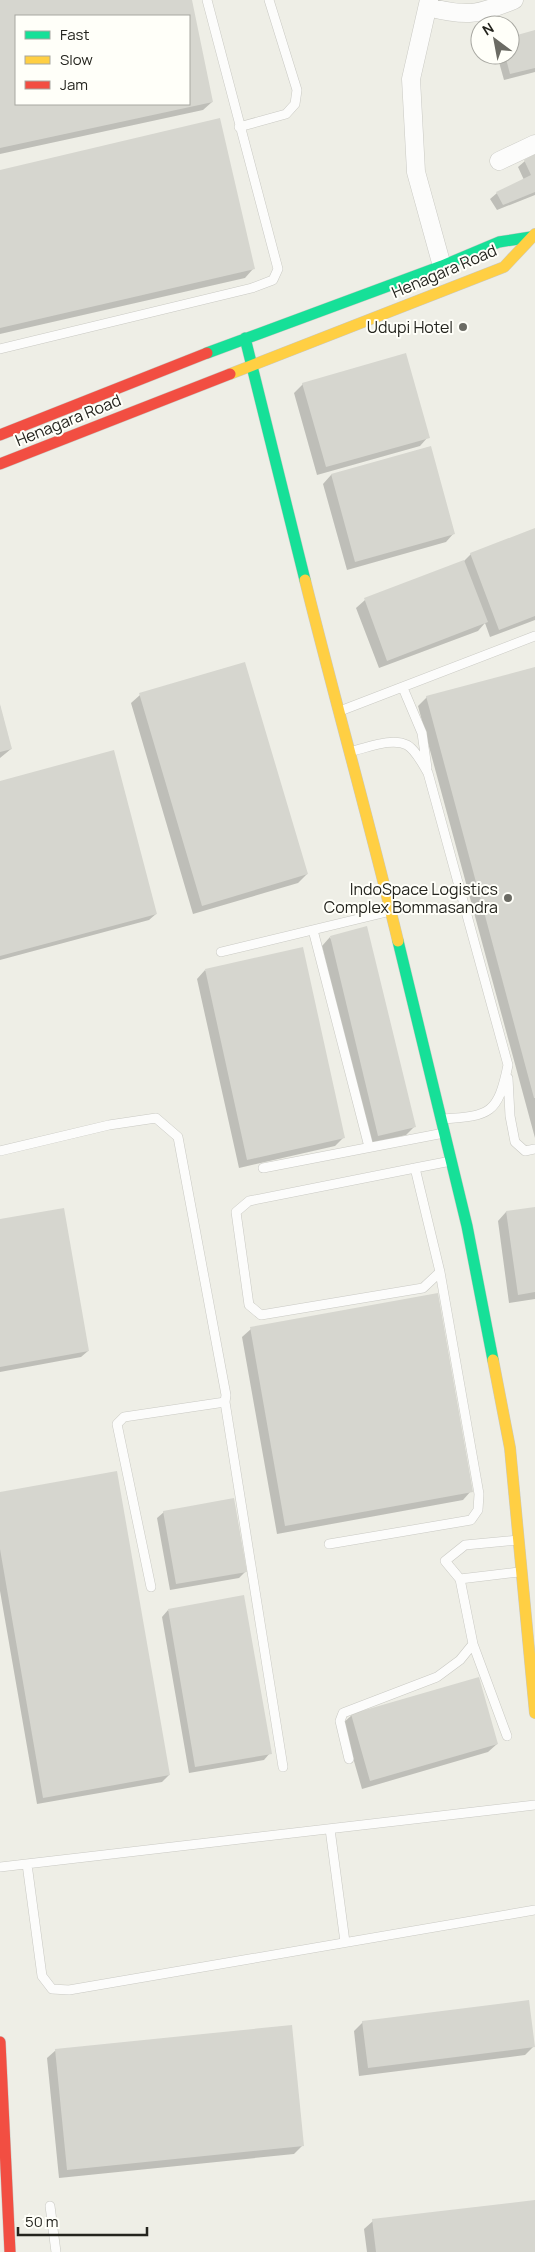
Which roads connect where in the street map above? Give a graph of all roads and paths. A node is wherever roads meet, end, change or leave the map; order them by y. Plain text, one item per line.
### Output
1 (207, 0) edge
2 (268, 0) edge
3 (514, 0) edge
4 (429, 3) edge
5 (239, 127) junction
6 (535, 144) edge
7 (499, 161) dead end
8 (533, 235) edge
9 (535, 251) edge
10 (442, 266) junction
11 (246, 338) junction
12 (0, 349) edge
13 (251, 364) junction
14 (0, 435) edge
15 (0, 464) edge
16 (535, 636) edge
17 (403, 688) junction
18 (338, 712) junction
19 (349, 751) junction
20 (428, 773) junction
21 (391, 911) junction
22 (313, 930) junction
23 (221, 952) dead end
24 (508, 1065) junction
25 (441, 1119) junction
26 (444, 1133) junction
27 (369, 1147) junction
28 (535, 1150) edge
29 (0, 1151) edge
30 (451, 1161) junction
31 (263, 1168) dead end
32 (416, 1168) junction
33 (440, 1272) junction
34 (225, 1402) junction
35 (518, 1540) junction
36 (329, 1544) dead end
37 (521, 1571) junction
38 (460, 1579) junction
39 (151, 1587) dead end
40 (472, 1644) junction
41 (535, 1713) edge
42 (507, 1736) dead end
43 (349, 1759) dead end
44 (283, 1767) dead end
45 (535, 1805) edge
46 (330, 1829) junction
47 (27, 1864) junction
48 (0, 1868) edge
49 (535, 1910) edge
50 (345, 1942) junction
51 (0, 2042) edge
52 (50, 2206) dead end
53 (10, 2252) edge
54 (56, 2252) edge

1 - 5 lane
2 - 5 lane
3 - 4 street
4 - 10 street
5 - 12 lane
6 - 7 street
8 - 9 street
8 - 10 street, Henagara Road
8 - 13 street, Henagara Road
10 - 11 street, Henagara Road
11 - 13 street
11 - 14 street, Henagara Road
13 - 15 street, Henagara Road
13 - 18 street
16 - 17 lane
17 - 18 lane
17 - 20 lane
18 - 19 street
19 - 20 lane
19 - 21 street
20 - 24 lane
21 - 22 lane
21 - 25 street
22 - 23 lane
22 - 27 lane
24 - 25 lane
24 - 28 lane
25 - 26 street
26 - 27 lane
26 - 30 street
27 - 31 lane
29 - 34 lane
30 - 32 lane
30 - 35 street
32 - 33 lane
32 - 33 lane
33 - 36 lane
34 - 39 lane
34 - 44 lane
35 - 37 street
35 - 38 lane
37 - 38 lane
37 - 41 street
38 - 40 lane
40 - 42 lane
40 - 43 lane
45 - 46 lane
46 - 47 lane
46 - 50 lane
47 - 48 lane
47 - 50 lane
49 - 50 lane
51 - 53 street
52 - 54 lane

